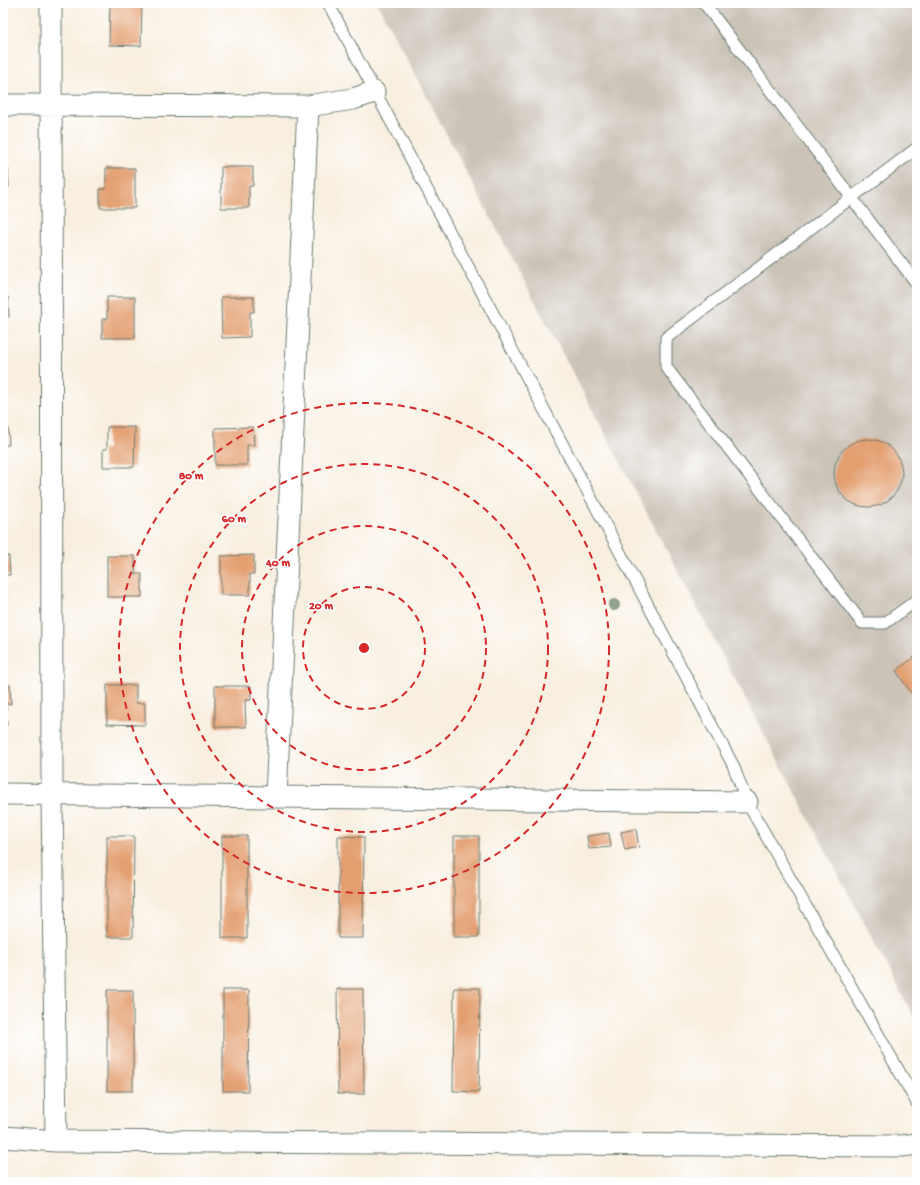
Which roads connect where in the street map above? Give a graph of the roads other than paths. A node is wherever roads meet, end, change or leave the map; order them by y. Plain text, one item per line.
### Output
1 (50, 3) edge
2 (328, 3) edge
3 (704, 3) edge
4 (374, 92) junction
5 (3, 105) edge
6 (50, 105) junction
7 (308, 106) junction
8 (917, 148) edge
9 (852, 198) junction
10 (917, 284) edge
11 (917, 600) edge
12 (3, 794) edge
13 (52, 794) junction
14 (276, 797) junction
15 (747, 802) junction
16 (917, 1103) edge
17 (3, 1137) edge
18 (56, 1140) junction
19 (917, 1144) edge

1 - 6 street
2 - 4 lane
3 - 9 lane
4 - 7 street
4 - 15 lane
5 - 6 street
6 - 7 street
6 - 13 street
7 - 14 street
8 - 9 lane
9 - 10 lane
9 - 11 lane
12 - 13 street
13 - 14 street
13 - 18 street
14 - 15 street
15 - 16 lane
17 - 18 street
18 - 19 street

